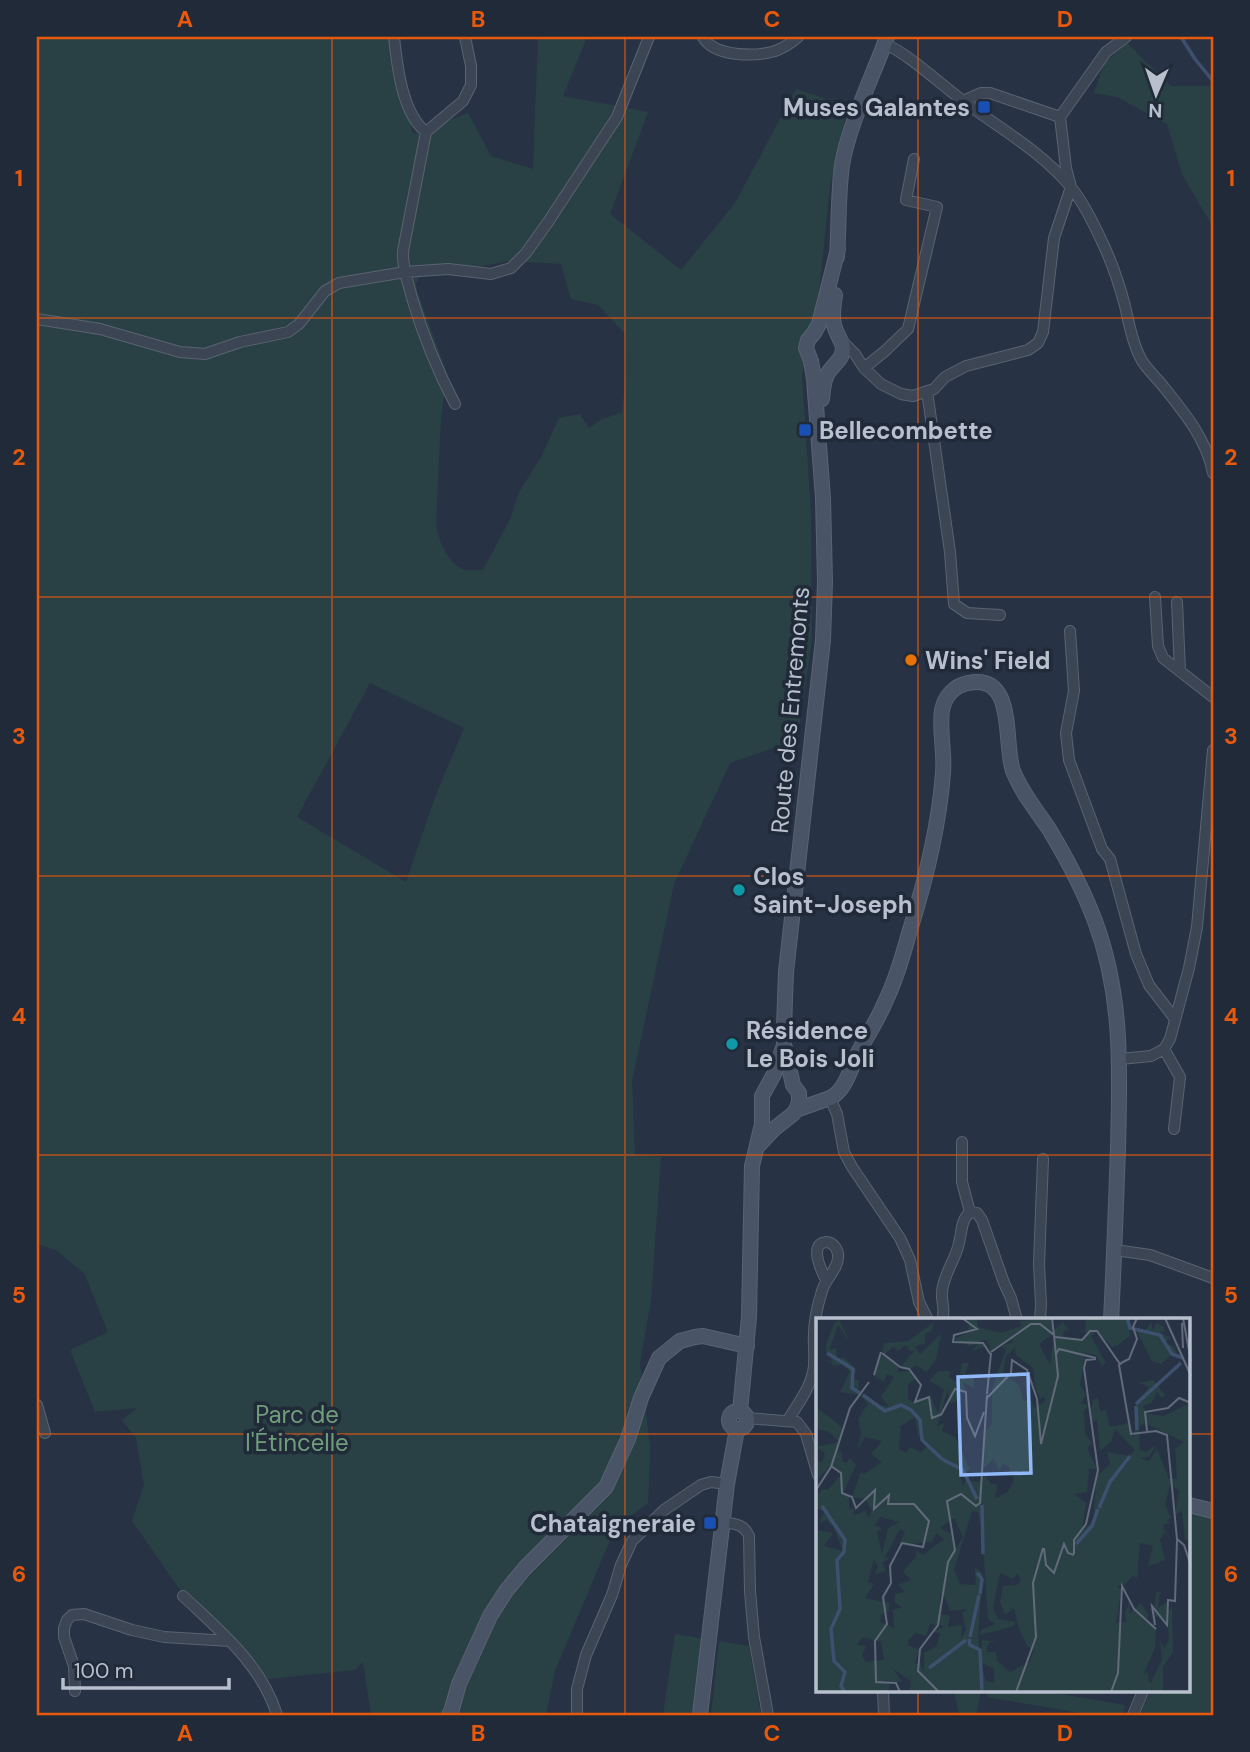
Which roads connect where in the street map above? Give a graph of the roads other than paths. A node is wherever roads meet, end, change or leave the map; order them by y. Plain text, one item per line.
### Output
1 (394, 37) edge
2 (465, 37) edge
3 (649, 37) edge
4 (704, 37) edge
5 (798, 37) edge
6 (1126, 37) edge
7 (886, 40) edge
8 (963, 101) junction
9 (1060, 117) junction
10 (426, 132) junction
11 (914, 159) dead end
12 (1071, 187) junction
13 (838, 249) junction
14 (405, 272) junction
15 (37, 319) edge
16 (814, 333) junction
17 (839, 337) junction
18 (811, 361) junction
19 (835, 363) junction
20 (864, 368) junction
21 (927, 391) junction
22 (455, 404) dead end
23 (818, 421) junction
24 (1213, 473) edge
25 (1154, 597) dead end
26 (1177, 602) dead end
27 (1000, 615) dead end
28 (1070, 631) dead end
29 (1180, 671) junction
30 (1213, 697) edge
31 (1213, 750) edge
32 (1175, 1020) junction
33 (784, 1044) junction
34 (1164, 1049) junction
35 (1120, 1059) junction
36 (769, 1083) junction
37 (795, 1087) junction
38 (830, 1098) junction
39 (763, 1105) junction
40 (792, 1113) junction
41 (1174, 1129) dead end
42 (962, 1142) dead end
43 (757, 1147) junction
44 (1043, 1159) dead end
45 (970, 1212) junction
46 (1115, 1251) junction
47 (1213, 1278) edge
48 (826, 1280) dead end
49 (817, 1318) edge
50 (927, 1318) edge
51 (943, 1318) edge
52 (1016, 1318) edge
53 (1040, 1318) edge
54 (1111, 1318) edge
55 (816, 1321) edge
56 (747, 1346) junction
57 (37, 1405) edge
58 (741, 1419) junction
59 (788, 1420) junction
60 (45, 1433) dead end
61 (816, 1468) edge
62 (727, 1484) junction
63 (1190, 1505) edge
64 (1213, 1511) edge
65 (723, 1522) junction
66 (183, 1596) dead end
67 (230, 1641) junction
68 (75, 1691) dead end
69 (883, 1692) edge
70 (1143, 1692) edge
71 (277, 1715) edge
72 (449, 1715) edge
73 (577, 1715) edge
74 (700, 1715) edge
75 (768, 1715) edge
76 (884, 1715) edge
77 (1133, 1715) edge

1 - 10 street
2 - 10 street
3 - 14 street
4 - 5 street
6 - 9 street
7 - 8 street
7 - 13 main road, Route des Entremonts
8 - 9 street
8 - 12 street
9 - 12 street
10 - 14 street
11 - 20 street
12 - 21 street
12 - 24 street
13 - 16 main road, Route des Entremonts
13 - 17 main road, Route des Entremonts
14 - 15 street
14 - 22 street
16 - 17 main road
16 - 18 main road, Route des Entremonts
17 - 19 main road, Route des Entremonts
17 - 20 street
18 - 19 main road
18 - 23 main road, Route des Entremonts
19 - 20 street
19 - 23 main road, Route des Entremonts
20 - 21 street
21 - 27 street
23 - 33 main road, Route des Entremonts
25 - 29 street
26 - 29 street
28 - 32 street
29 - 30 street
31 - 32 street
32 - 34 street
33 - 36 main road, Route des Entremonts
33 - 37 main road, Route des Entremonts
34 - 35 street
34 - 41 street
35 - 38 main road
35 - 46 main road
36 - 37 main road
36 - 39 main road, Route des Entremonts
37 - 38 main road
37 - 40 main road, Route des Entremonts
38 - 40 main road
38 - 50 street
39 - 40 main road
39 - 43 main road, Route des Entremonts
40 - 43 main road
42 - 45 street
43 - 56 main road, Route des Entremonts
44 - 53 street
45 - 51 street
45 - 52 street
46 - 47 street
46 - 54 main road
48 - 49 street
55 - 59 street
56 - 58 main road, Route des Entremonts
56 - 72 main road
57 - 60 street
58 - 59 street
58 - 62 main road, Route des Entremonts
59 - 61 street
62 - 65 main road, Route des Entremonts
62 - 73 street
63 - 64 main road
65 - 74 main road, Route des Entremonts
65 - 75 street
66 - 67 street
67 - 68 street
67 - 71 street
69 - 76 street
70 - 77 street

